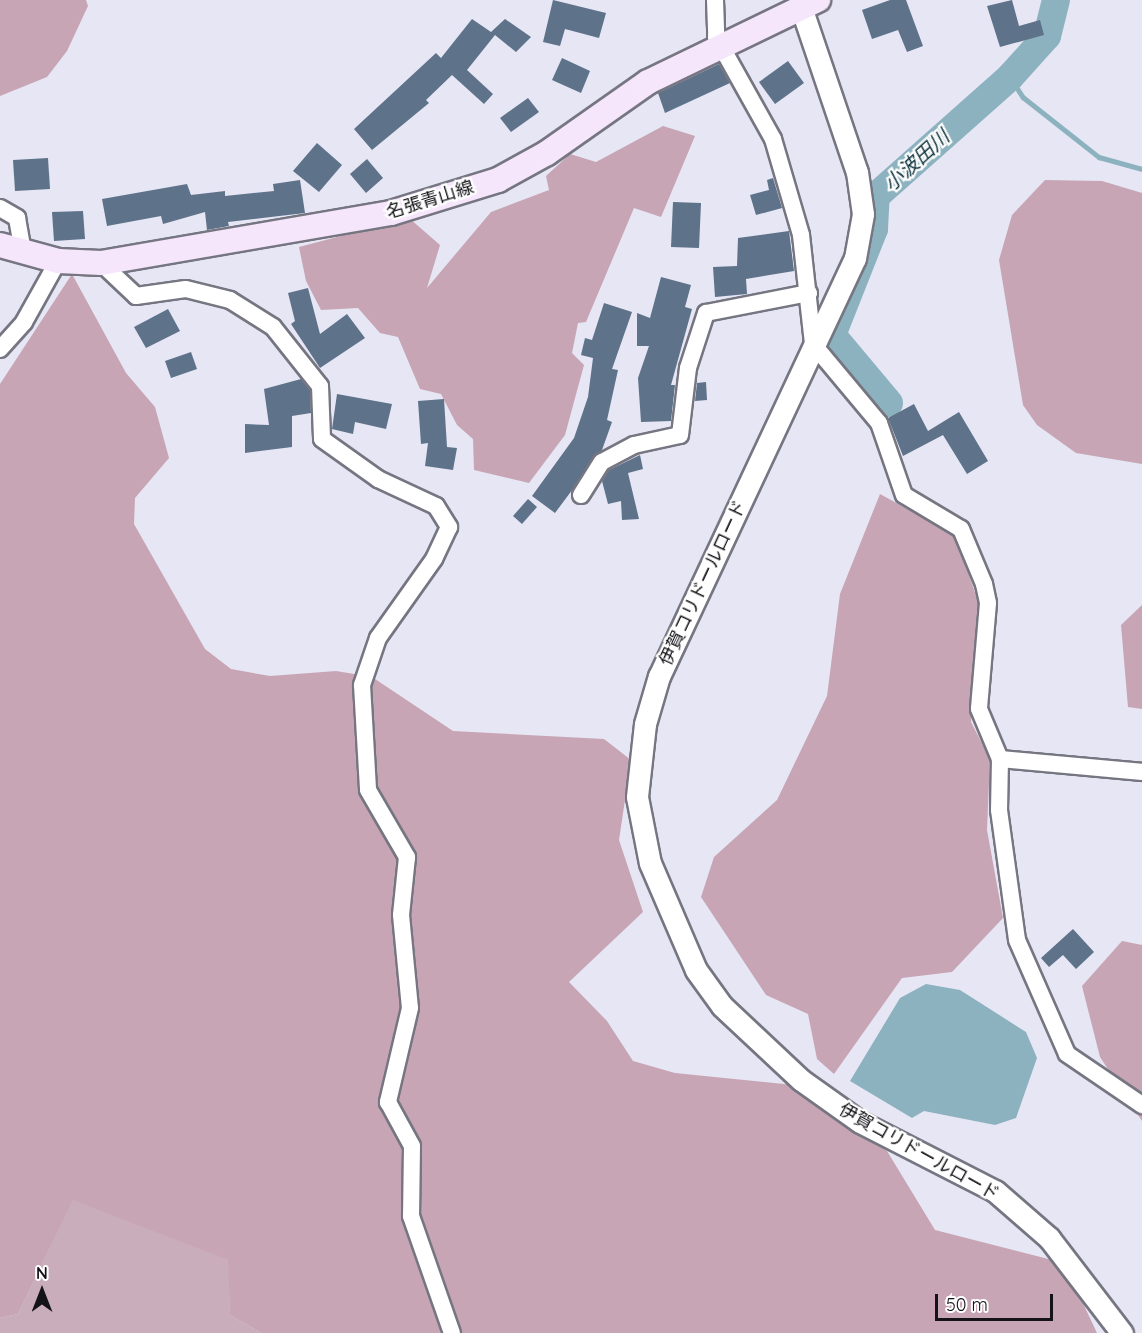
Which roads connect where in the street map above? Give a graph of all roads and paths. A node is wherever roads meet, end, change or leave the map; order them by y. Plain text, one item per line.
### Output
1 (716, 0) edge
2 (806, 2) edge
3 (722, 43) junction
4 (0, 208) edge
5 (0, 245) edge
6 (23, 252) junction
7 (58, 261) junction
8 (101, 263) junction
9 (809, 293) junction
10 (813, 344) junction
11 (0, 349) edge
12 (581, 495) dead end
13 (1000, 759) junction
14 (1142, 772) edge
15 (1142, 1105) edge
16 (452, 1333) edge
17 (1122, 1333) edge

1 - 3 street
2 - 3 main road, 名張青山線
2 - 10 street, 伊賀コリドールロード
3 - 8 main road, 名張青山線
3 - 9 street
4 - 6 street
5 - 6 main road, 名張青山線
6 - 7 main road, 名張青山線
7 - 8 main road, 名張青山線
7 - 11 street
8 - 16 street
9 - 10 street
9 - 12 street
10 - 13 street
10 - 17 street, 伊賀コリドールロード
13 - 14 street
13 - 15 street

